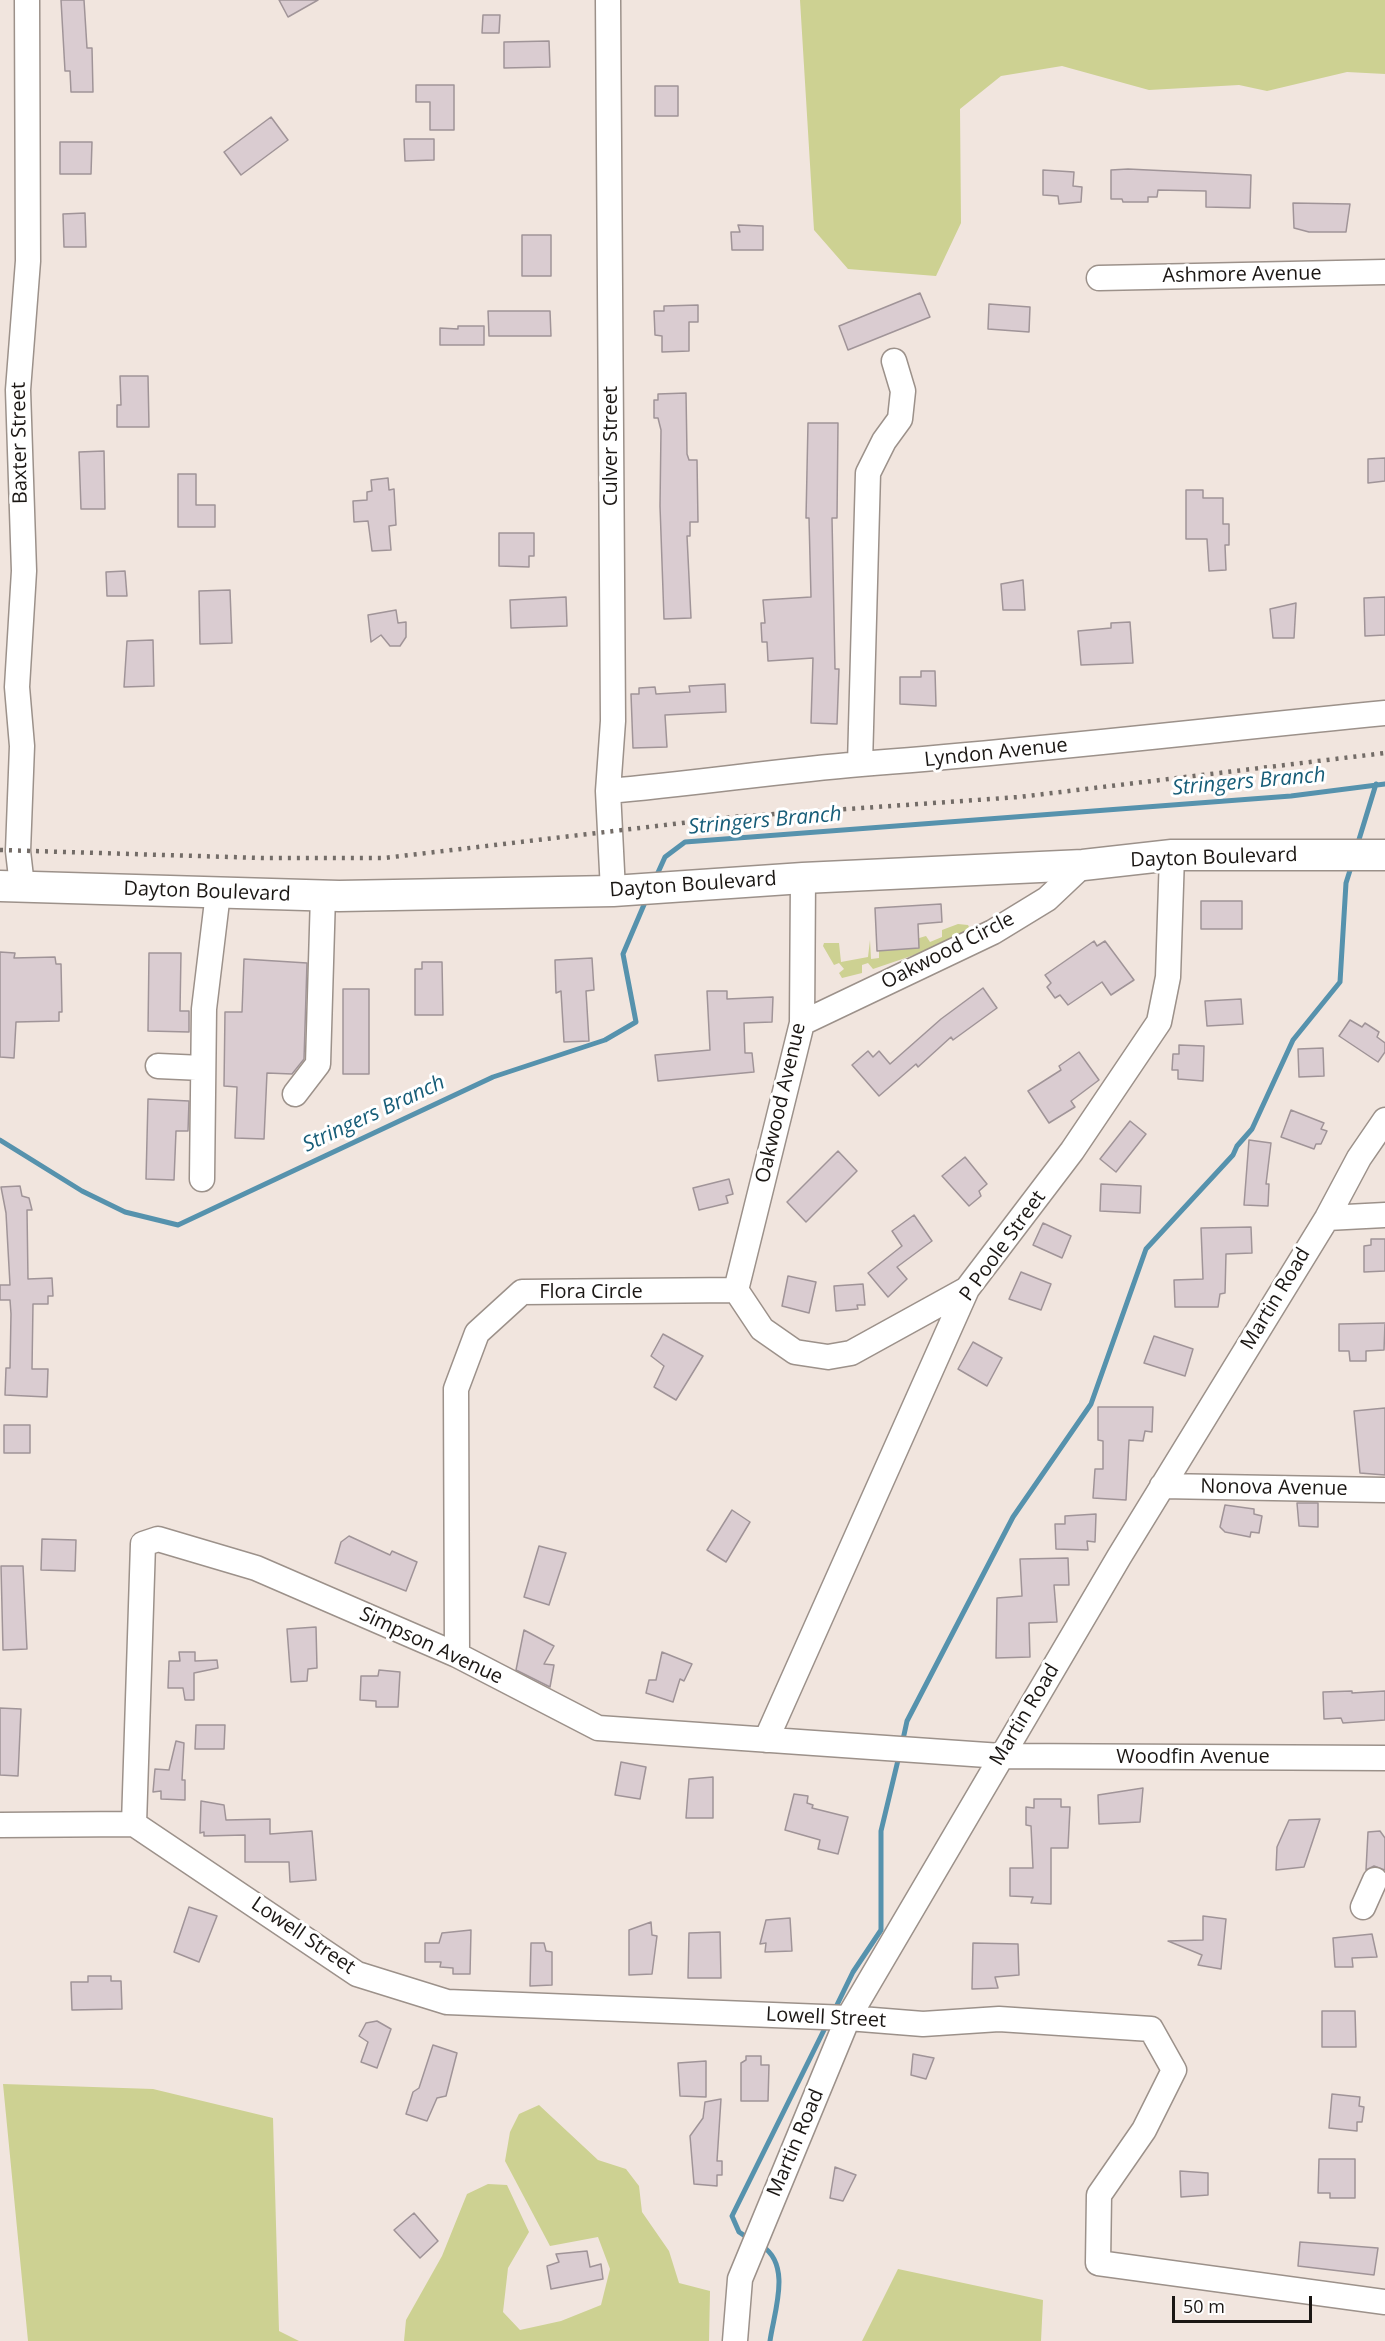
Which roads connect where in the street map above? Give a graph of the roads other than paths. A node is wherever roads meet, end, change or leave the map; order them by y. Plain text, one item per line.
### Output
1 (27, 0) edge
2 (608, 0) edge
3 (1385, 272) edge
4 (1099, 278) dead end
5 (894, 361) dead end
6 (1385, 712) edge
7 (860, 764) junction
8 (10, 780) edge
9 (608, 790) junction
10 (1172, 855) junction
11 (1385, 855) edge
12 (1083, 865) junction
13 (803, 878) junction
14 (11, 886) edge
15 (613, 891) junction
16 (218, 893) junction
17 (323, 896) junction
18 (802, 1023) junction
19 (158, 1066) dead end
20 (202, 1068) junction
21 (296, 1094) dead end
22 (1385, 1120) edge
23 (202, 1179) dead end
24 (1385, 1215) edge
25 (1327, 1218) junction
26 (967, 1289) junction
27 (736, 1290) junction
28 (1162, 1486) junction
29 (1385, 1490) edge
30 (458, 1655) junction
31 (766, 1740) junction
32 (1001, 1756) junction
33 (1385, 1758) edge
34 (134, 1824) junction
35 (0, 1825) edge
36 (1375, 1880) dead end
37 (1363, 1907) dead end
38 (848, 2018) junction
39 (1385, 2302) edge
40 (735, 2341) edge

1 - 8 street, Baxter Street
2 - 9 street, Culver Street
3 - 4 street, Ashmore Avenue
5 - 7 street
6 - 7 street, Lyndon Avenue
7 - 9 street, Lyndon Avenue
8 - 14 street, Baxter Street
9 - 15 street, Culver Street
10 - 11 main road, Dayton Boulevard
10 - 12 main road, Dayton Boulevard
10 - 26 street, P Poole Street
12 - 13 main road, Dayton Boulevard
12 - 18 street, Oakwood Circle
13 - 15 main road, Dayton Boulevard
13 - 18 street, Oakwood Avenue
14 - 16 main road, Dayton Boulevard
15 - 17 main road, Dayton Boulevard
16 - 17 main road, Dayton Boulevard
16 - 20 street
17 - 21 street
18 - 27 street, Oakwood Avenue
19 - 20 street
20 - 23 street
22 - 25 street, Martin Road
24 - 25 street
25 - 28 street, Martin Road
26 - 27 street
26 - 31 street, P Poole Street
27 - 30 street, Flora Circle
28 - 29 street, Nonova Avenue
28 - 32 street, Martin Road
30 - 31 street, Simpson Avenue
30 - 34 street, Simpson Avenue
31 - 32 street, Simpson Avenue
32 - 33 street, Woodfin Avenue
32 - 38 street, Martin Road
34 - 35 street
34 - 38 street, Lowell Street
36 - 37 street
38 - 39 street, Lowell Street
38 - 40 street, Martin Road

